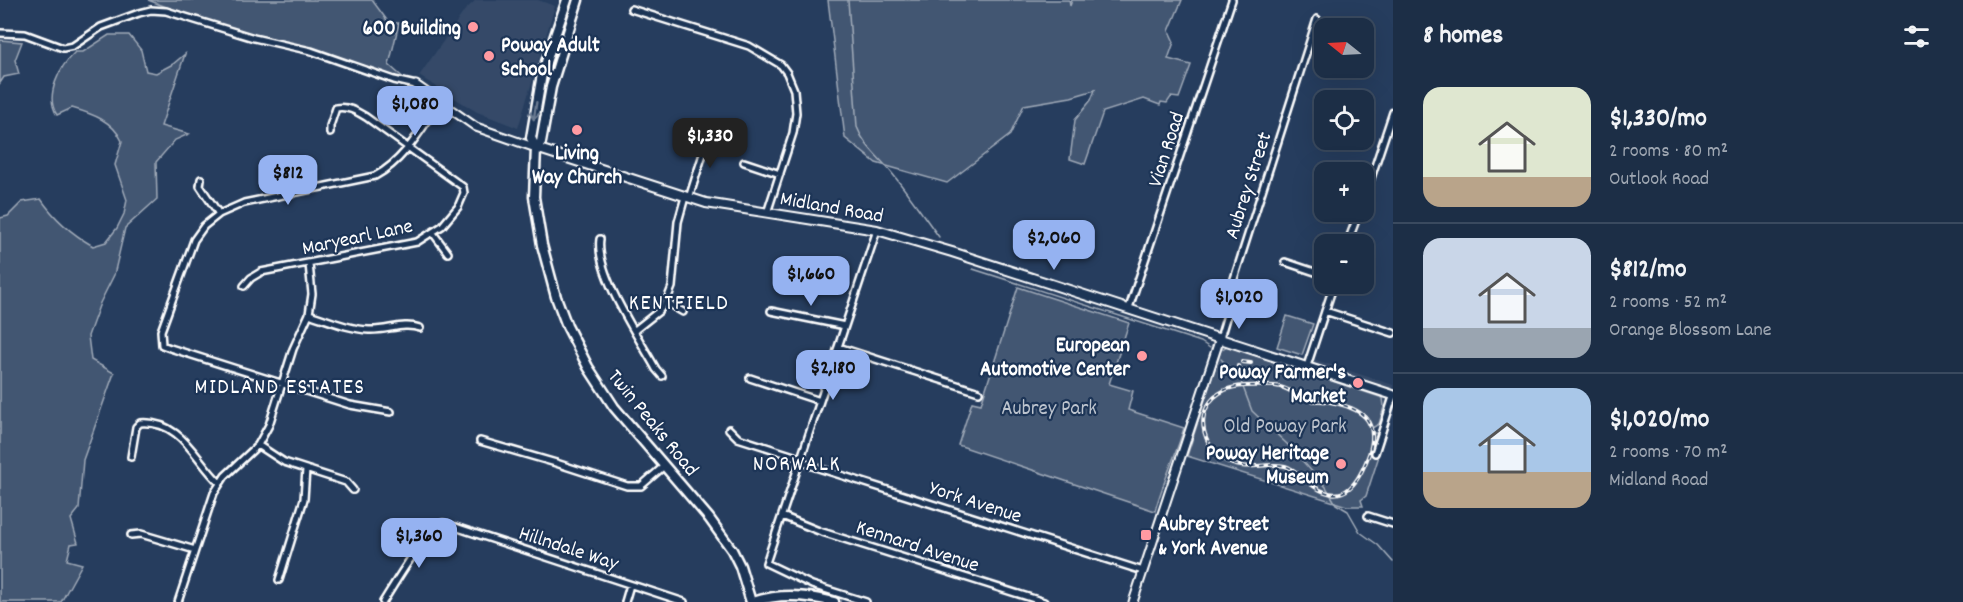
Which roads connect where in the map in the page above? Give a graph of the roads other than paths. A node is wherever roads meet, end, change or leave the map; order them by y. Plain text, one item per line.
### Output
1 (567, 0) edge
2 (578, 0) edge
3 (1232, 0) edge
4 (631, 9) dead end
5 (1314, 28) edge
6 (0, 33) edge
7 (416, 85) joint
8 (440, 102) junction
9 (1393, 112) edge
10 (710, 132) dead end
11 (330, 133) dead end
12 (408, 147) junction
13 (536, 148) junction
14 (744, 162) dead end
15 (1374, 169) edge
16 (780, 174) junction
17 (201, 179) dead end
18 (687, 198) junction
19 (767, 213) junction
20 (219, 214) junction
21 (877, 230) junction
22 (433, 233) junction
23 (600, 239) dead end
24 (448, 253) dead end
25 (1285, 262) dead end
26 (309, 264) junction
27 (1314, 272) edge
28 (244, 285) dead end
29 (1331, 294) edge
30 (666, 302) junction
31 (1129, 309) junction
32 (771, 311) dead end
33 (1325, 311) junction
34 (683, 312) dead end
35 (309, 314) junction
36 (845, 326) junction
37 (420, 328) dead end
38 (635, 330) junction
39 (1393, 333) edge
40 (1220, 338) junction
41 (838, 347) junction
42 (1307, 366) junction
43 (662, 376) dead end
44 (750, 378) dead end
45 (282, 382) junction
46 (979, 392) dead end
47 (1393, 396) edge
48 (820, 401) junction
49 (391, 412) dead end
50 (729, 429) dead end
51 (480, 441) dead end
52 (258, 445) junction
53 (1375, 453) dead end
54 (131, 457) dead end
55 (800, 460) junction
56 (664, 466) junction
57 (306, 469) junction
58 (220, 483) junction
59 (353, 490) dead end
60 (782, 516) junction
61 (1368, 516) dead end
62 (1393, 524) edge
63 (131, 535) dead end
64 (195, 550) junction
65 (1143, 572) junction
66 (279, 580) dead end
67 (630, 585) junction
68 (178, 602) edge
69 (383, 602) edge
70 (625, 602) edge
71 (684, 602) edge
72 (752, 602) edge
73 (834, 602) edge
74 (866, 602) edge
75 (1044, 602) edge
76 (1133, 602) edge

1 -> 13 main road, Twin Peaks Road
2 - 13 main road, Twin Peaks Road
3 - 31 street, Vian Road
4 - 16 street
5 - 40 street, Aubrey Street
6 - 7 street, Midland Road
7 - 8 street, Midland Road
8 - 12 street
8 - 13 street, Midland Road
9 - 15 street
10 - 18 street
11 - 12 street
12 - 20 street
12 - 22 street, Maryearl Lane
13 - 18 main road, Midland Road
13 - 56 main road, Twin Peaks Road
14 - 16 street
16 - 19 street
17 - 20 street
18 - 19 main road, Midland Road
18 - 30 street
19 - 21 main road, Midland Road
20 - 45 street
21 - 31 main road, Midland Road
21 - 36 street
22 - 24 street
22 - 26 street, Maryearl Lane
23 - 38 street
25 - 27 street
26 - 28 street, Maryearl Lane
26 - 35 street
29 - 33 street
30 - 34 street
30 - 38 street
31 - 40 main road, Midland Road
32 - 36 street
33 - 39 street
33 - 42 street
35 - 37 street
35 - 45 street
36 - 41 street
38 - 43 street
40 - 42 main road, Midland Road
40 - 65 street, Aubrey Street
41 - 46 street
41 - 48 street
42 - 47 main road, Midland Road
44 - 48 street
45 - 49 street
45 - 52 street
47 - 53 street
48 - 55 street
50 - 55 street, York Avenue
51 - 56 street
52 - 57 street
52 - 58 street
54 - 58 street
55 - 60 street
55 - 65 street, York Avenue
56 - 72 main road, Twin Peaks Road
57 - 59 street
57 - 66 street
58 - 64 street
60 - 74 street
60 - 75 street, Kennard Avenue
61 - 62 street
63 - 64 street
64 - 68 street
65 - 76 street, Aubrey Street
67 - 69 street, Hillndale Way
67 - 70 street
67 - 71 street, Hillndale Way
72 - 73 main road

